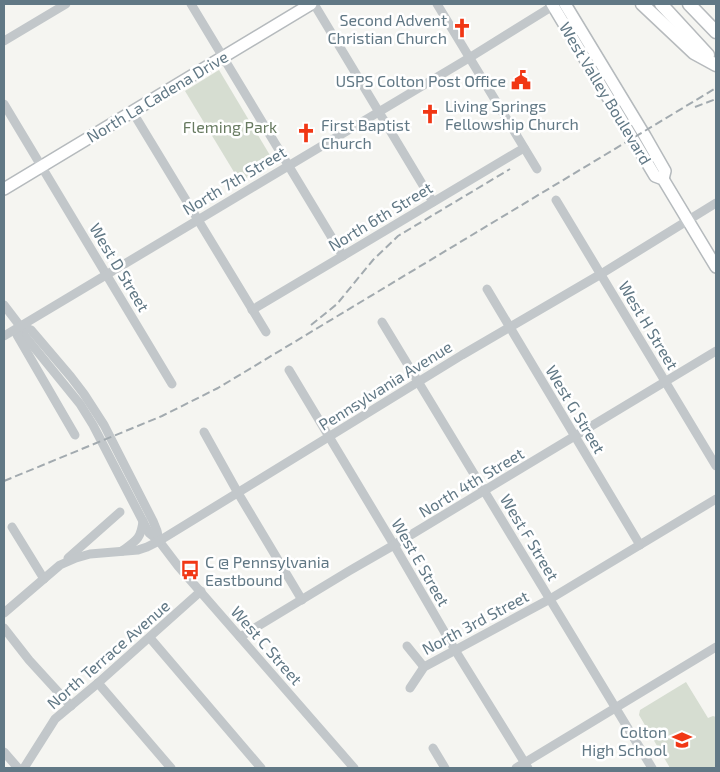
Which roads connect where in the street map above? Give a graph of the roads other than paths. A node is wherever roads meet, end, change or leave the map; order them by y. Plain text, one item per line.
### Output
1 (66, 4) edge
2 (191, 4) edge
3 (313, 4) edge
4 (437, 4) edge
5 (557, 4) edge
6 (642, 4) edge
7 (661, 4) edge
8 (689, 4) edge
9 (715, 32) edge
10 (4, 41) edge
11 (697, 50) junction
12 (223, 57) junction
13 (469, 58) junction
14 (716, 65) edge
15 (594, 74) junction
16 (620, 95) junction
17 (4, 104) edge
18 (132, 111) junction
19 (378, 112) junction
20 (524, 148) junction
21 (288, 165) junction
22 (42, 166) junction
23 (537, 169) dead end
24 (663, 179) junction
25 (4, 189) edge
26 (556, 200) dead end
27 (433, 202) junction
28 (716, 203) edge
29 (198, 219) junction
30 (688, 220) junction
31 (343, 256) junction
32 (716, 268) edge
33 (106, 274) junction
34 (601, 274) junction
35 (487, 289) dead end
36 (4, 305) edge
37 (252, 310) junction
38 (382, 322) dead end
39 (20, 326) junction
40 (510, 327) junction
41 (266, 332) dead end
42 (4, 336) edge
43 (716, 352) edge
44 (289, 370) dead end
45 (666, 382) junction
46 (418, 383) junction
47 (172, 384) dead end
48 (204, 432) dead end
49 (75, 435) dead end
50 (575, 436) junction
51 (330, 437) junction
52 (716, 466) edge
53 (485, 491) junction
54 (238, 493) junction
55 (716, 499) edge
56 (120, 512) dead end
57 (143, 521) junction
58 (12, 527) dead end
59 (159, 541) junction
60 (394, 545) junction
61 (640, 545) junction
62 (122, 551) junction
63 (60, 565) junction
64 (44, 579) junction
65 (201, 591) junction
66 (550, 599) junction
67 (302, 600) junction
68 (4, 613) edge
69 (4, 628) edge
70 (240, 637) junction
71 (150, 638) junction
72 (407, 646) dead end
73 (716, 647) edge
74 (455, 650) junction
75 (424, 666) junction
76 (98, 683) junction
77 (410, 688) dead end
78 (71, 706) junction
79 (616, 708) junction
80 (433, 748) dead end
81 (4, 752) edge
82 (526, 766) edge
83 (18, 768) edge
84 (24, 768) edge
85 (171, 768) edge
86 (261, 768) edge
87 (354, 768) edge
88 (445, 768) edge
89 (516, 768) edge
90 (652, 768) edge

1 - 10 street
2 - 12 street
3 - 12 main road, North La Cadena Drive
3 - 19 street
4 - 13 street
5 - 13 street, North 7th Street
5 - 15 main road, West Valley Boulevard
5 - 16 main road, West Valley Boulevard
6 - 11 highway
7 - 11 highway
8 - 9 highway
11 - 14 highway
12 - 18 main road, North La Cadena Drive
12 - 21 street
13 - 19 street, North 7th Street
13 - 20 street
15 - 16 main road
15 - 24 main road, West Valley Boulevard
16 - 24 main road, West Valley Boulevard
17 - 22 street, West D Street
18 - 22 main road, North La Cadena Drive
18 - 29 street
19 - 21 street, North 7th Street
19 - 27 street
20 - 23 street
20 - 27 street, North 6th Street
21 - 29 street, North 7th Street
21 - 31 street
22 - 25 main road, North La Cadena Drive
22 - 33 street, West D Street
24 - 30 main road, West Valley Boulevard
26 - 34 street, West H Street
27 - 31 street, North 6th Street
28 - 30 street, Pennsylvania Avenue
29 - 33 street, North 7th Street
29 - 37 street
30 - 32 main road, West Valley Boulevard
30 - 34 street, Pennsylvania Avenue
31 - 37 street, North 6th Street
33 - 39 street, North 7th Street
33 - 47 street, West D Street
34 - 40 street, Pennsylvania Avenue
34 - 45 street, West H Street
35 - 40 street, West G Street
36 - 39 street, West C Street
37 - 41 street
38 - 46 street, West F Street
39 - 42 street, North 7th Street
39 - 49 street
39 - 57 street, West C Street
39 - 59 street, West C Street
40 - 46 street, Pennsylvania Avenue
40 - 50 street, West G Street
43 - 45 street, North 4th Street
44 - 51 street, West E Street
45 - 50 street, North 4th Street
45 - 52 street, West H Street
46 - 51 street, Pennsylvania Avenue
46 - 53 street, West F Street
48 - 54 street
50 - 53 street, North 4th Street
50 - 61 street, West G Street
51 - 54 street, Pennsylvania Avenue
51 - 60 street, West E Street
53 - 60 street, North 4th Street
53 - 66 street, West F Street
54 - 59 street, Pennsylvania Avenue
54 - 67 street
55 - 61 street, North 3rd Street
56 - 63 street, Pennsylvania Avenue
57 - 59 street, West C Street
57 - 62 street
58 - 64 street
59 - 62 street, Pennsylvania Avenue
59 - 65 street, West C Street
60 - 67 street, North 4th Street
60 - 74 street, West E Street
61 - 66 street, North 3rd Street
62 - 63 street, Pennsylvania Avenue
63 - 64 street, Pennsylvania Avenue
64 - 68 street, Pennsylvania Avenue
65 - 70 street, West C Street
65 - 71 street, North Terrace Avenue
66 - 74 street, North 3rd Street
66 - 79 street, West F Street
67 - 70 street, North 4th Street
69 - 78 street
70 - 87 street, West C Street
71 - 76 street, North Terrace Avenue
71 - 86 street
72 - 75 street
73 - 79 street
74 - 75 street, North 3rd Street
74 - 82 street, West E Street
75 - 77 street, North 3rd Street
76 - 78 street, North Terrace Avenue
76 - 85 street
78 - 84 street, North Terrace Avenue
79 - 82 street
79 - 90 street, West F Street
80 - 88 street
81 - 83 street
82 - 89 street

